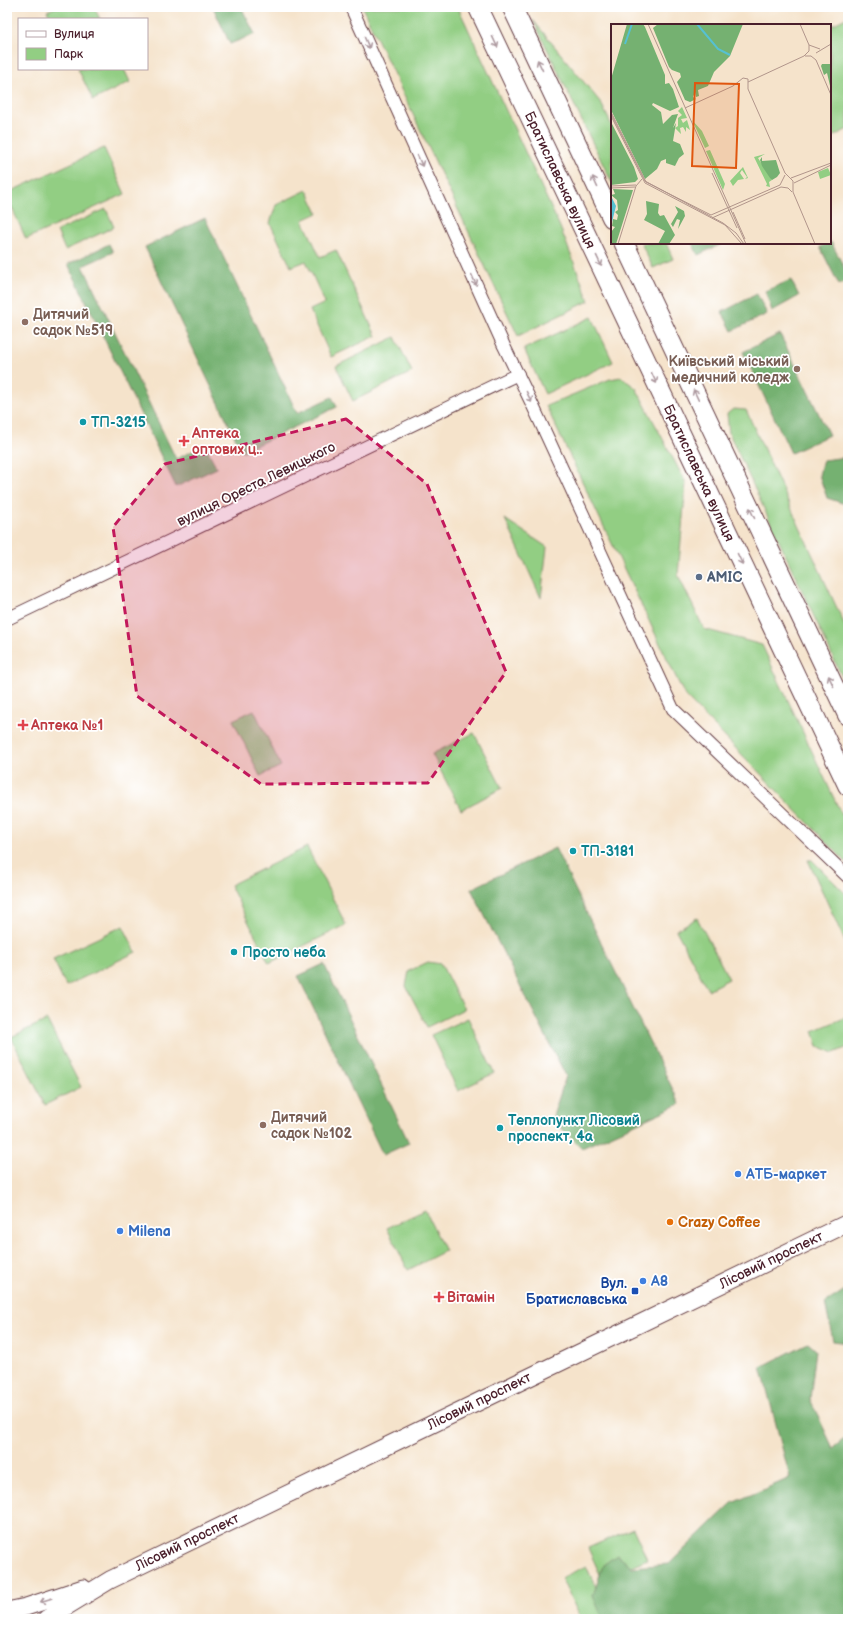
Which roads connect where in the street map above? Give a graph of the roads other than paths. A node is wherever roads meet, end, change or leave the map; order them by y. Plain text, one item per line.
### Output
1 (351, 7) edge
2 (478, 7) edge
3 (512, 7) edge
4 (611, 216) edge
5 (624, 244) edge
6 (518, 374) junction
7 (7, 619) edge
8 (848, 716) edge
9 (848, 786) edge
10 (848, 877) edge
11 (848, 1223) edge
12 (110, 1580) junction
13 (7, 1611) edge
14 (46, 1619) edge

1 -> 6 street
2 -> 9 main road, Братиславська вулиця
4 -> 3 main road
8 -> 5 main road
6 - 7 street, вулиця Ореста Левицького
6 -> 10 street
11 - 12 street, Лісовий проспект
12 -> 13 street, Лісовий проспект
12 - 14 street, Лісовий проспект

